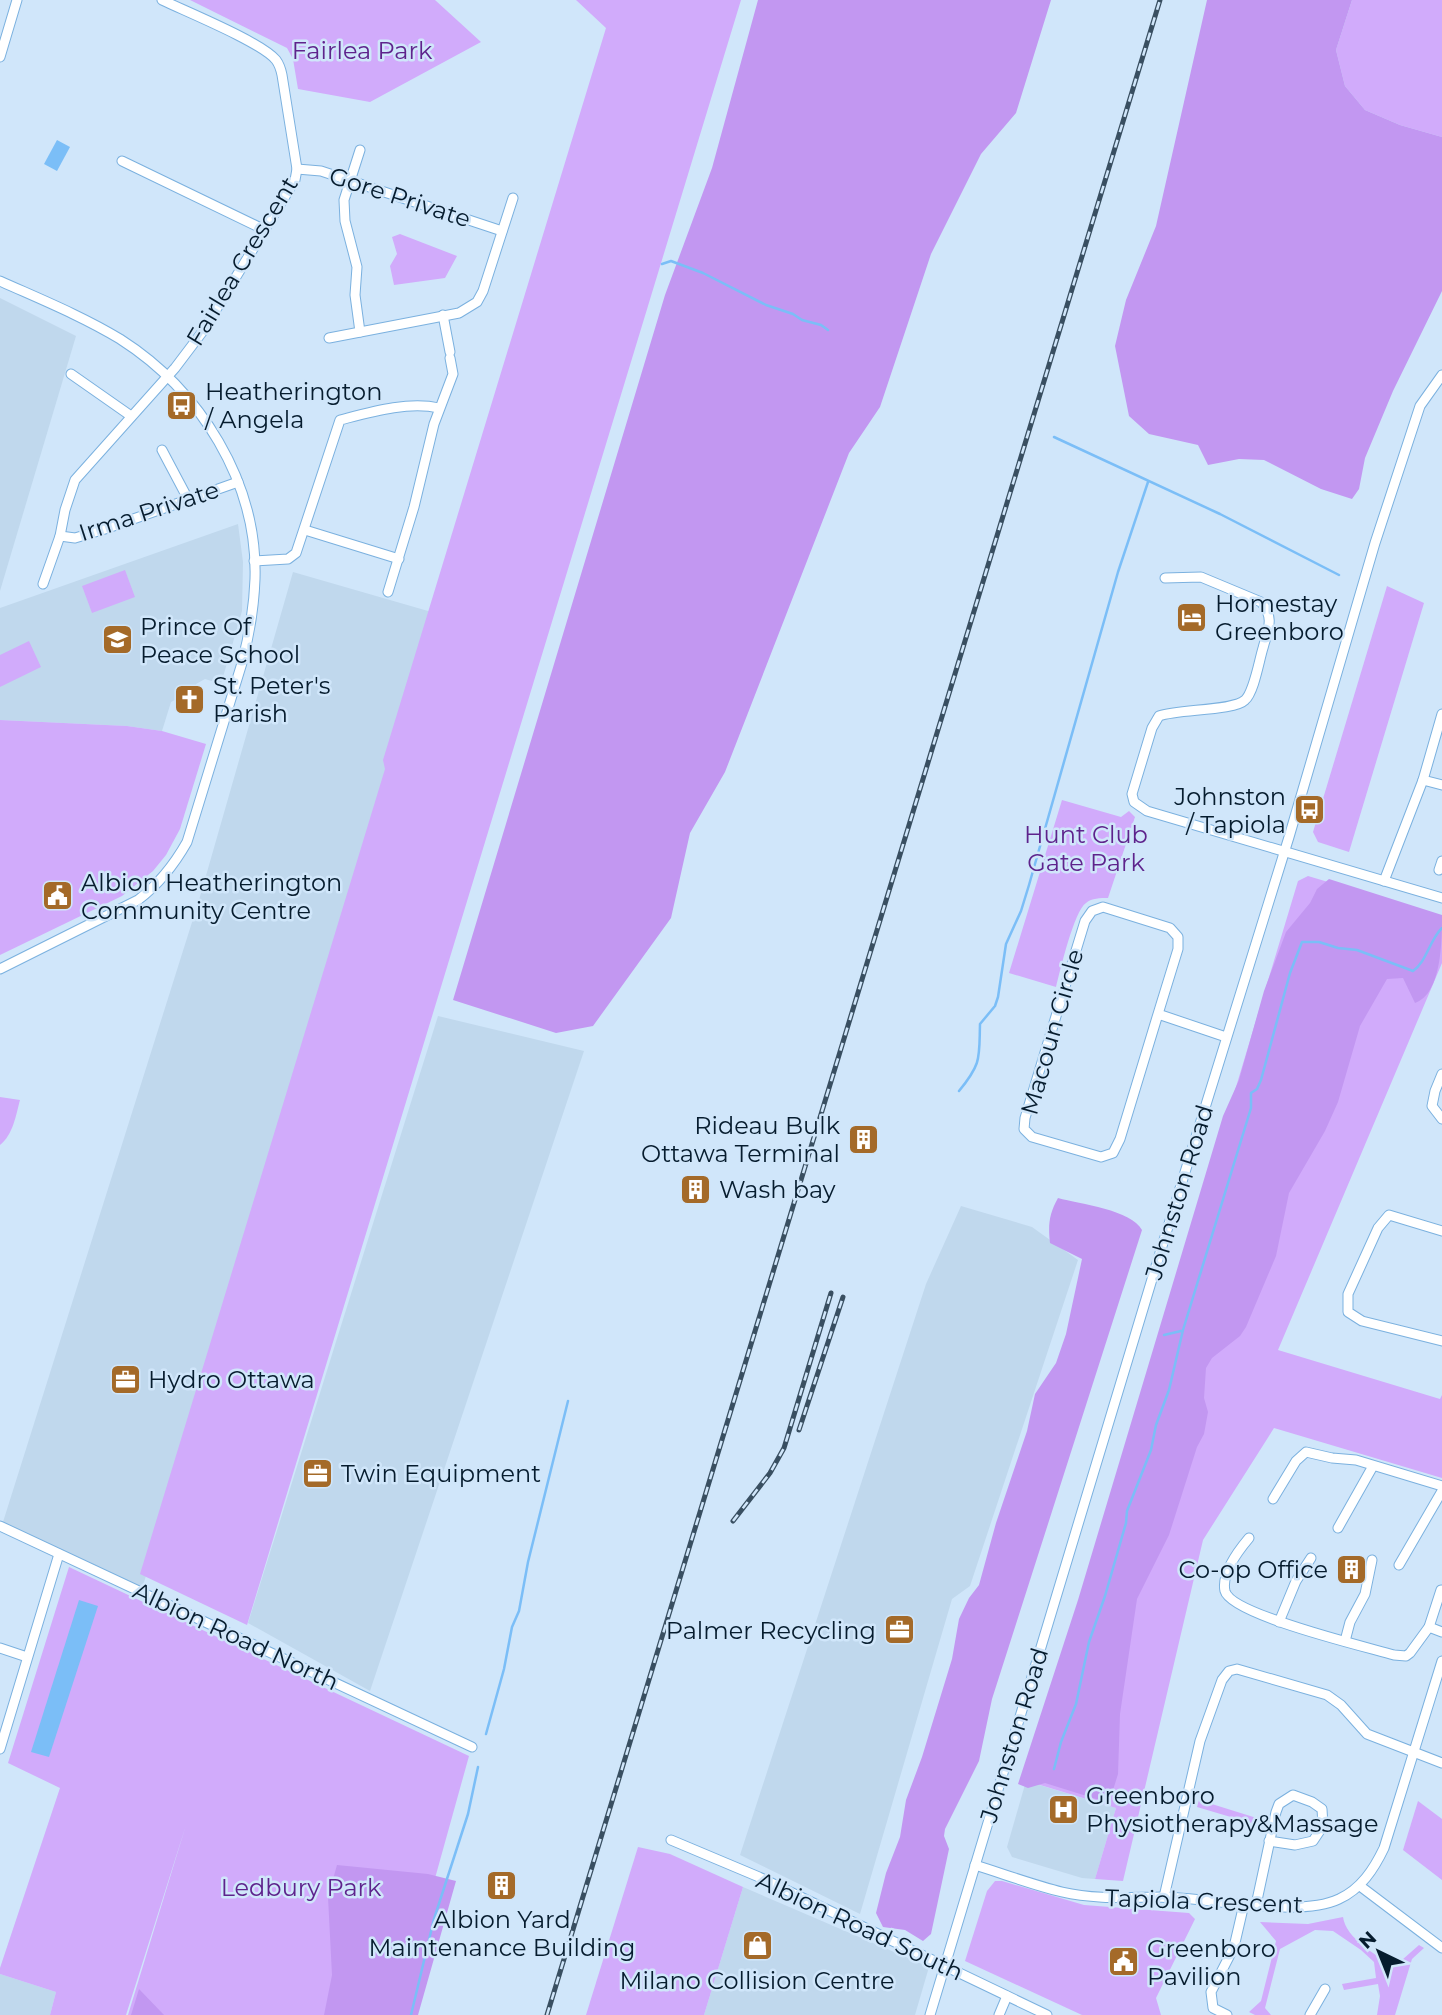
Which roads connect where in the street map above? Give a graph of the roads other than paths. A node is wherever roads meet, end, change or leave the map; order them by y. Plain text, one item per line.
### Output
1 (17, 0) edge
2 (162, 0) edge
3 (0, 57) edge
4 (360, 150) dead end
5 (122, 161) dead end
6 (297, 169) junction
7 (349, 181) junction
8 (513, 198) dead end
9 (265, 230) junction
10 (502, 231) junction
11 (0, 281) edge
12 (443, 315) junction
13 (360, 332) junction
14 (329, 338) dead end
15 (71, 374) dead end
16 (1442, 375) edge
17 (167, 377) junction
18 (439, 408) junction
19 (131, 416) junction
20 (162, 450) dead end
21 (238, 482) junction
22 (188, 499) junction
23 (305, 530) junction
24 (60, 536) junction
25 (399, 559) junction
26 (254, 561) junction
27 (1166, 578) dead end
28 (43, 584) dead end
29 (388, 592) dead end
30 (1442, 714) edge
31 (1423, 780) junction
32 (1442, 785) edge
33 (1284, 852) junction
34 (1384, 881) junction
35 (1442, 898) edge
36 (0, 969) edge
37 (1158, 1014) junction
38 (1226, 1037) junction
39 (1442, 1074) edge
40 (1442, 1119) edge
41 (1442, 1231) edge
42 (1442, 1341) edge
43 (1373, 1466) junction
44 (1442, 1486) edge
45 (1442, 1491) edge
46 (1273, 1499) dead end
47 (0, 1526) edge
48 (1338, 1528) dead end
49 (1249, 1538) dead end
50 (60, 1554) junction
51 (1311, 1558) dead end
52 (1372, 1560) dead end
53 (1399, 1565) dead end
54 (1441, 1590) edge
55 (1279, 1622) junction
56 (1429, 1627) junction
57 (1442, 1632) edge
58 (1345, 1641) junction
59 (0, 1648) edge
60 (27, 1657) junction
61 (1442, 1661) edge
62 (472, 1747) dead end
63 (0, 1749) edge
64 (1413, 1751) junction
65 (1442, 1763) edge
66 (671, 1840) dead end
67 (1269, 1841) junction
68 (975, 1865) junction
69 (1360, 1886) junction
70 (1164, 1897) junction
71 (1244, 1904) junction
72 (1256, 1905) junction
73 (1442, 1948) edge
74 (945, 1966) junction
75 (1325, 1989) dead end
76 (1007, 1996) junction
77 (930, 2015) edge
78 (999, 2015) edge
79 (1047, 2015) edge
80 (1227, 2015) edge
81 (1310, 2015) edge

1 - 3 street
2 - 6 street, Fairlea Crescent
4 - 7 street
5 - 9 street
6 - 7 street, Gore Private
6 - 9 street, Fairlea Crescent
7 - 10 street, Gore Private
7 - 13 street
8 - 10 street
9 - 17 street, Fairlea Crescent
10 - 12 street
11 - 17 street
12 - 13 street
12 - 18 street
13 - 14 street
15 - 19 street
16 - 33 street, Johnston Road
17 - 19 street, Fairlea Crescent
17 - 21 street
18 - 23 street
18 - 25 street
19 - 24 street, Fairlea Crescent
20 - 22 street
21 - 22 street, Irma Private
21 - 26 street
22 - 24 street, Irma Private
23 - 25 street
23 - 26 street
24 - 28 street, Fairlea Crescent
25 - 29 street
26 - 36 street
27 - 33 street
30 - 31 street
31 - 32 street
31 - 34 street
33 - 34 street
33 - 38 street, Johnston Road
34 - 35 street
37 - 37 street, Macoun Circle
37 - 38 street
38 - 68 street, Johnston Road
39 - 40 street
41 - 42 street
43 - 44 street
43 - 46 street
43 - 48 street
45 - 53 street
47 - 50 street, Albion Road North
49 - 55 street
50 - 60 street
50 - 62 street, Albion Road North
51 - 55 street
52 - 58 street
54 - 56 street
55 - 58 street
56 - 57 street
56 - 58 street
59 - 60 street
60 - 63 street
61 - 64 street, Tapiola Crescent
64 - 65 street
64 - 69 street, Tapiola Crescent
64 - 70 street
66 - 74 street, Albion Road South
67 - 67 street
67 - 72 street
68 - 70 street, Tapiola Crescent
68 - 74 street, Johnston Road
69 - 72 street, Tapiola Crescent
69 - 73 street
70 - 71 street, Tapiola Crescent
71 - 72 street, Tapiola Crescent
71 - 80 street
74 - 76 street, Albion Road South
74 - 77 street, Johnston Road
75 - 81 street
76 - 78 street
76 - 79 street, Albion Road South

